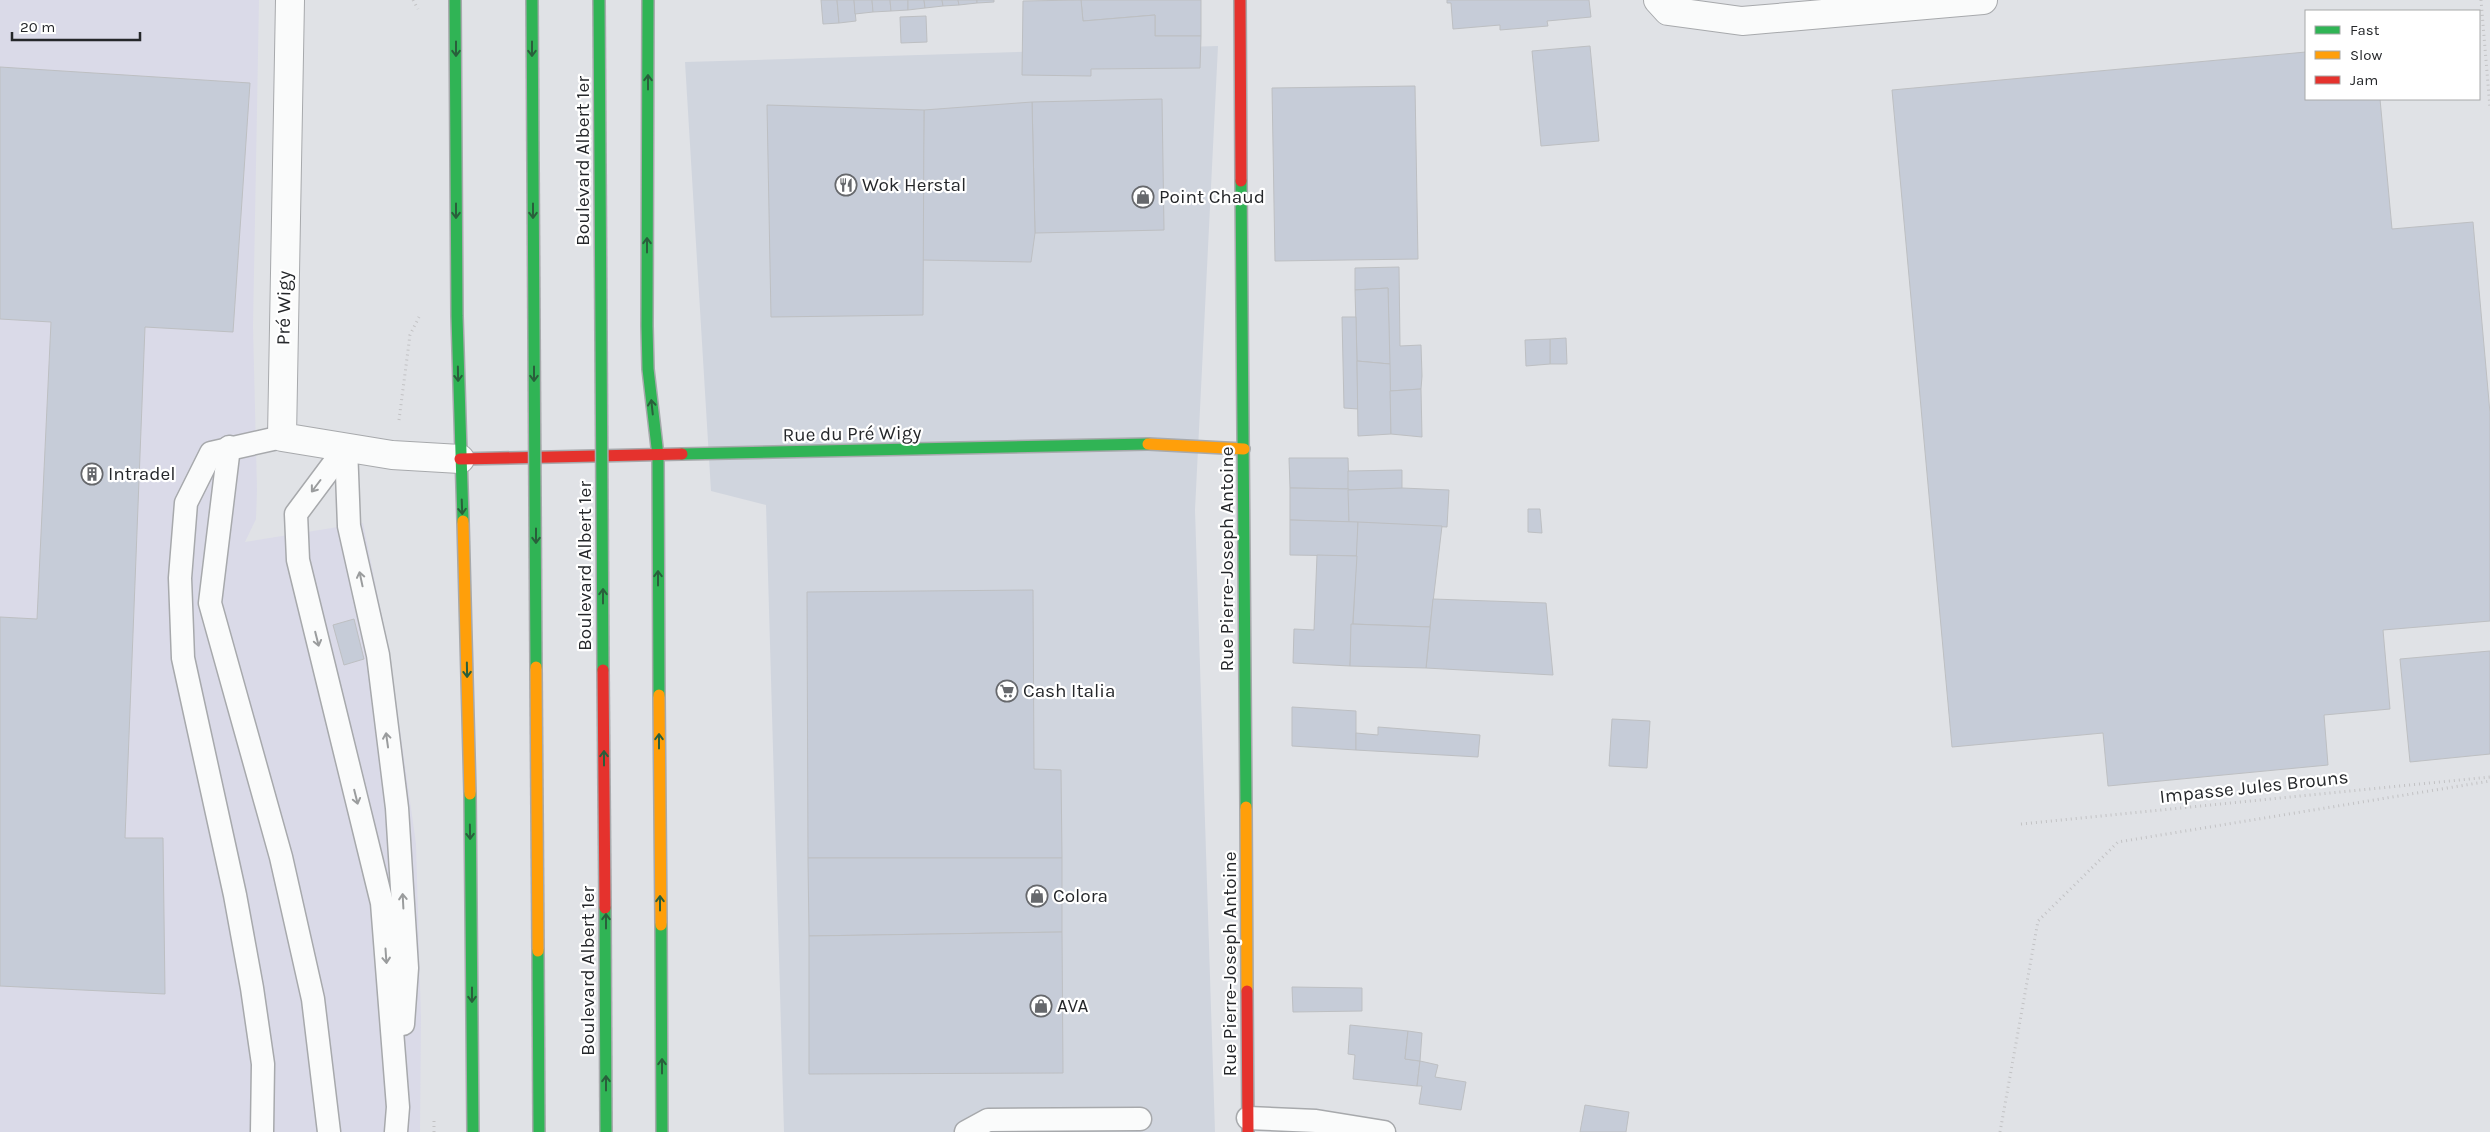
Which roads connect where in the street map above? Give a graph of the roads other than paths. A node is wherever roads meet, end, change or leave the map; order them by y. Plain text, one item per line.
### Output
1 (290, 0) edge
2 (455, 0) edge
3 (532, 0) edge
4 (599, 0) edge
5 (648, 0) edge
6 (1240, 0) edge
7 (1658, 0) edge
8 (1984, 0) edge
9 (282, 437) junction
10 (229, 447) junction
11 (346, 447) junction
12 (1244, 449) junction
13 (658, 456) junction
14 (460, 459) junction
15 (398, 1107) junction
16 (1140, 1119) dead end
17 (1248, 1125) edge
18 (262, 1132) edge
19 (329, 1132) edge
20 (396, 1132) edge
21 (473, 1132) edge
22 (539, 1132) edge
23 (606, 1132) edge
24 (662, 1132) edge
25 (966, 1132) edge
26 (1384, 1132) edge

1 - 9 street, Pré Wigy
2 -> 14 main road
3 -> 22 main road, bridge
23 -> 4 main road, Boulevard Albert 1er, bridge
13 -> 5 main road
6 - 12 main road, Rue Pierre-Joseph Antoine
7 - 8 street
9 - 10 lane
9 - 11 street
10 - 18 lane
10 - 19 lane
11 - 14 street
15 -> 11 lane
11 -> 15 lane
12 - 13 main road, Rue du Pré Wigy
12 - 17 main road, Rue Pierre-Joseph Antoine
13 - 14 main road, Rue du Pré Wigy
24 -> 13 main road
14 -> 21 main road
15 - 20 lane
16 - 25 lane
17 - 26 lane

